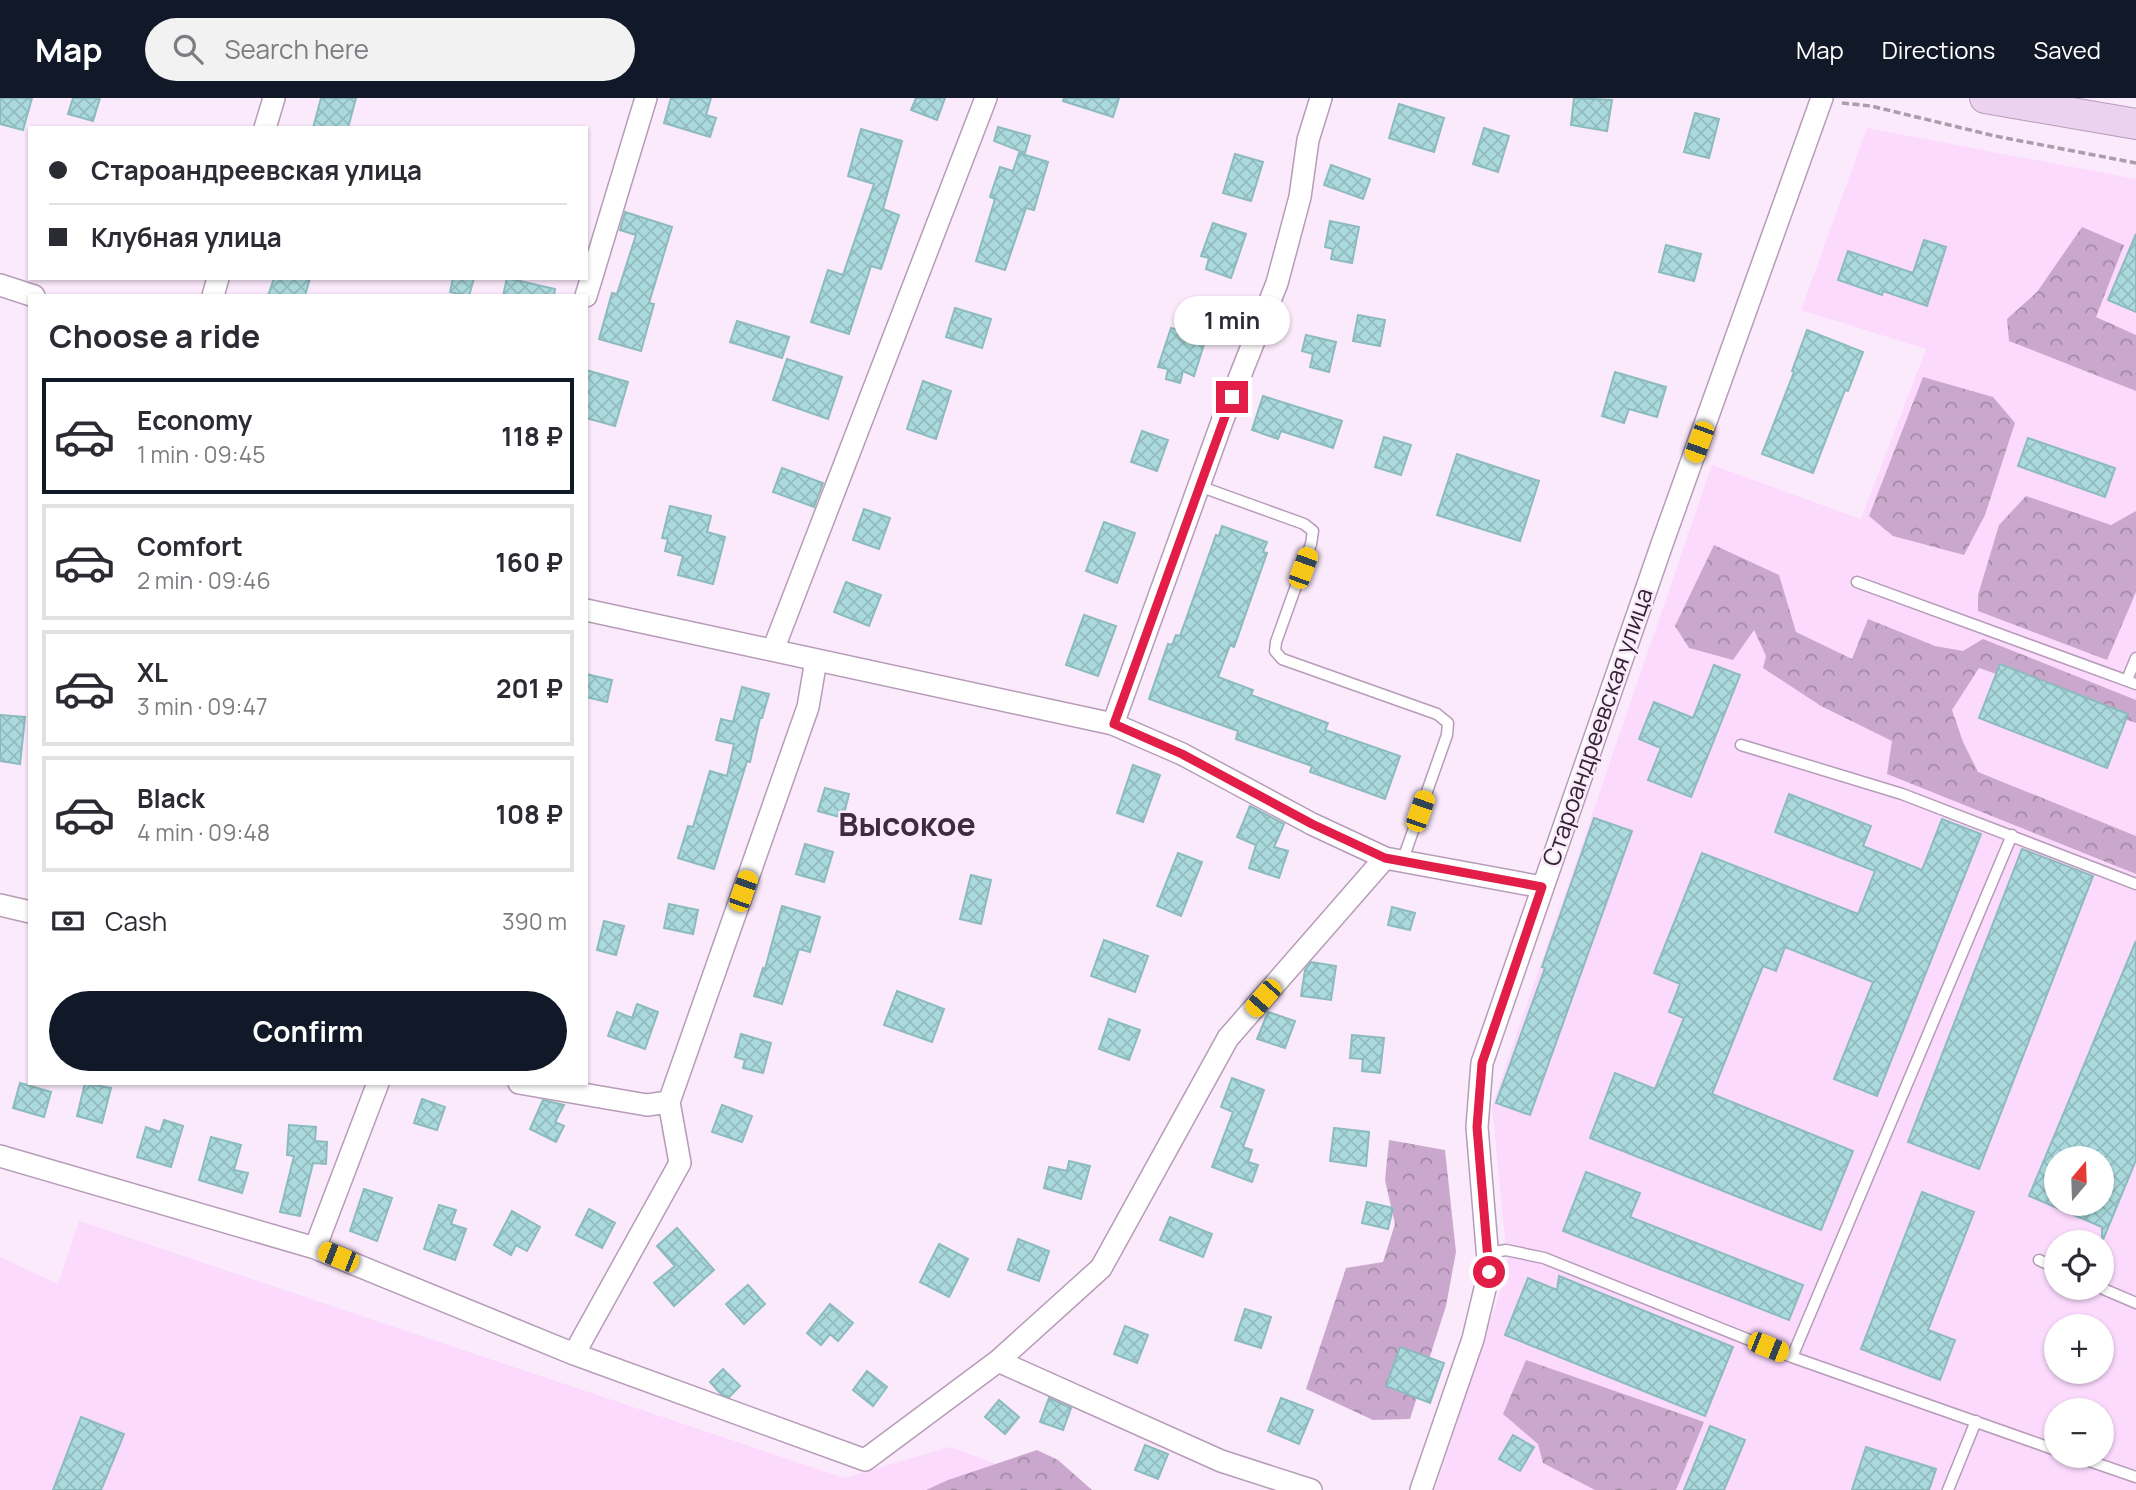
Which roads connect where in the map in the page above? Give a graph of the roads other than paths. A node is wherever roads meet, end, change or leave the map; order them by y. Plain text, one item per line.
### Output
1 (274, 98) edge
2 (646, 98) edge
3 (986, 98) edge
4 (1321, 98) edge
5 (1985, 98) edge
6 (1822, 99) edge
7 (2136, 124) edge
8 (266, 126) edge
9 (0, 285) edge
10 (28, 294) edge
11 (587, 294) edge
12 (1199, 486) junction
13 (1857, 582) dead end
14 (588, 610) edge
15 (772, 650) junction
16 (2136, 658) edge
17 (816, 660) junction
18 (2132, 682) edge
19 (1114, 724) junction
20 (1741, 746) dead end
21 (2012, 835) junction
22 (1393, 860) junction
23 (2136, 884) edge
24 (1542, 887) junction
25 (0, 905) edge
26 (28, 912) edge
27 (377, 1085) edge
28 (531, 1085) edge
29 (669, 1101) junction
30 (0, 1156) edge
31 (315, 1248) junction
32 (1488, 1253) junction
33 (2039, 1260) dead end
34 (2044, 1262) edge
35 (2114, 1294) edge
36 (2136, 1303) edge
37 (574, 1354) junction
38 (1792, 1357) junction
39 (998, 1361) junction
40 (1976, 1421) junction
41 (2044, 1446) edge
42 (2110, 1468) edge
43 (2136, 1477) edge
44 (1311, 1490) edge
45 (1421, 1490) edge
46 (1948, 1490) edge

1 - 8 street
2 - 11 street
3 - 15 street
4 - 12 street
5 - 7 main road
6 - 24 street, Староандреевская улица
9 - 10 street
12 - 19 street
12 - 22 lane
13 - 18 lane
14 - 15 street
15 - 17 street
16 - 18 lane
17 - 19 street
17 - 29 street
19 - 22 street
20 - 21 lane
21 - 23 lane
21 - 38 lane
22 - 24 street
22 - 39 street
24 - 32 street, Староандреевская улица
25 - 26 street
27 - 31 street
28 - 29 street
29 - 37 street
30 - 31 street
31 - 37 street
32 - 38 lane
32 - 45 street, Староандреевская улица
33 - 34 lane
35 - 36 lane
37 - 39 street
38 - 40 lane
39 - 44 street
40 - 41 lane
40 - 46 lane
42 - 43 lane

